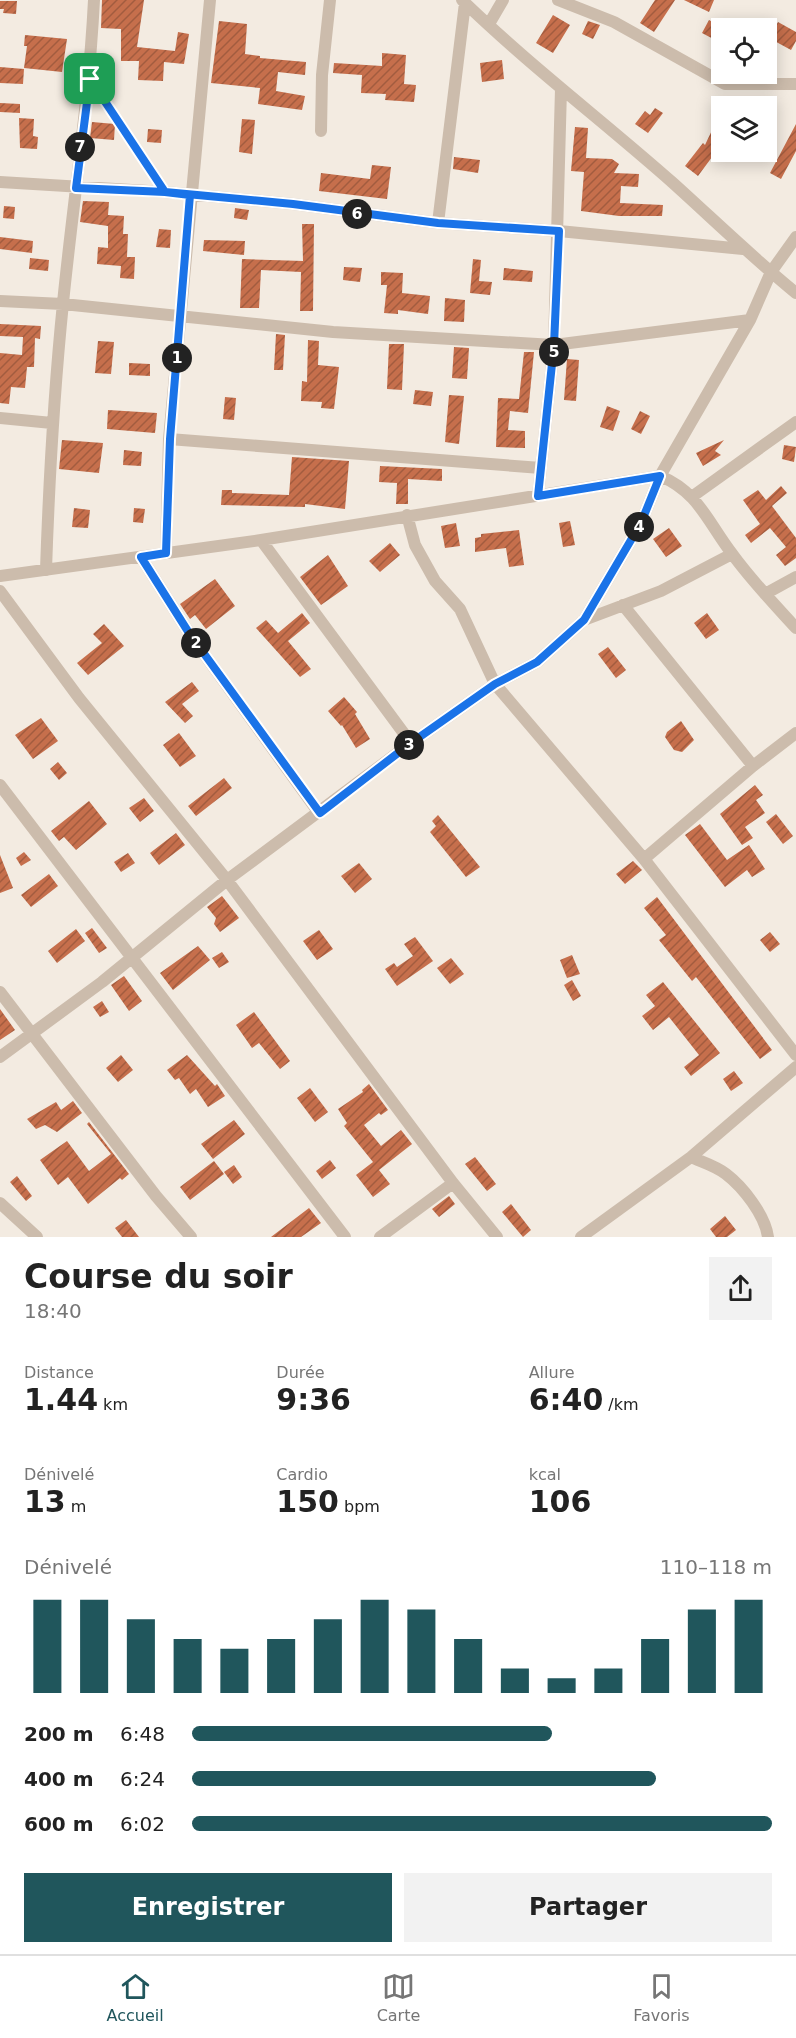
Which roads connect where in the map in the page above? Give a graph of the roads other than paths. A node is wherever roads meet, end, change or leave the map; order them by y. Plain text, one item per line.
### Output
1 (94, 0) edge
2 (210, 0) edge
3 (330, 0) edge
4 (503, 0) edge
5 (558, 0) edge
6 (464, 2) edge
7 (489, 24) junction
8 (796, 84) edge
9 (561, 89) junction
10 (321, 131) dead end
11 (0, 182) edge
12 (76, 188) junction
13 (190, 195) junction
14 (438, 223) junction
15 (559, 231) junction
16 (796, 237) edge
17 (743, 249) junction
18 (771, 272) junction
19 (796, 293) edge
20 (0, 301) edge
21 (63, 304) junction
22 (180, 316) junction
23 (750, 320) junction
24 (554, 345) junction
25 (0, 418) edge
26 (796, 422) edge
27 (52, 423) junction
28 (170, 439) junction
29 (541, 468) junction
30 (660, 476) junction
31 (538, 496) junction
32 (693, 496) junction
33 (406, 516) junction
34 (261, 540) junction
35 (166, 553) junction
36 (732, 554) junction
37 (141, 557) junction
38 (46, 570) junction
39 (0, 576) edge
40 (796, 578) edge
41 (0, 591) edge
42 (765, 594) junction
43 (622, 605) junction
44 (584, 620) junction
45 (796, 628) edge
46 (495, 684) junction
47 (796, 733) edge
48 (411, 743) junction
49 (753, 766) junction
50 (0, 785) edge
51 (320, 813) junction
52 (644, 859) junction
53 (227, 880) junction
54 (132, 956) junction
55 (0, 992) edge
56 (32, 1034) junction
57 (796, 1056) edge
58 (0, 1057) edge
59 (796, 1067) edge
60 (691, 1157) junction
61 (453, 1183) junction
62 (0, 1203) edge
63 (37, 1237) edge
64 (191, 1237) edge
65 (345, 1237) edge
66 (380, 1237) edge
67 (497, 1237) edge
68 (581, 1237) edge
69 (768, 1237) edge

1 - 12 street
2 - 13 street
3 - 10 street
4 - 7 street
5 - 8 street
6 - 7 street
6 - 14 street
7 - 9 street
9 - 15 street
9 - 17 street
11 - 12 street
12 - 13 street
12 - 21 street
13 - 14 street
13 - 22 street
14 - 15 street
15 - 17 street
15 - 24 street
16 - 18 street
17 - 18 street
18 - 19 street
18 - 23 street
20 - 21 street
21 - 22 street
21 - 27 street
22 - 24 street
22 - 28 street
23 - 24 street
23 - 30 street
24 - 29 street
25 - 27 street
26 - 32 street
27 - 38 street
28 - 29 street
28 - 35 street
29 - 31 street
30 - 31 street
30 - 32 street
30 - 44 street
31 - 33 street
32 - 36 street
33 - 34 street
33 - 46 street
34 - 35 street
34 - 48 street
35 - 37 street
36 - 42 street
36 - 43 street
37 - 38 street
37 - 51 street
38 - 39 street
40 - 42 street
41 - 53 street
42 - 45 street
43 - 44 street
43 - 49 street
44 - 46 street
46 - 48 street
46 - 52 street
47 - 49 street
48 - 51 street
49 - 52 street
50 - 54 street
51 - 53 street
52 - 57 street
53 - 54 street
53 - 61 street
54 - 56 street
54 - 65 street
55 - 56 street
56 - 58 street
56 - 64 street
59 - 60 street
60 - 68 street
60 - 69 street
61 - 66 street
61 - 67 street
62 - 63 street

